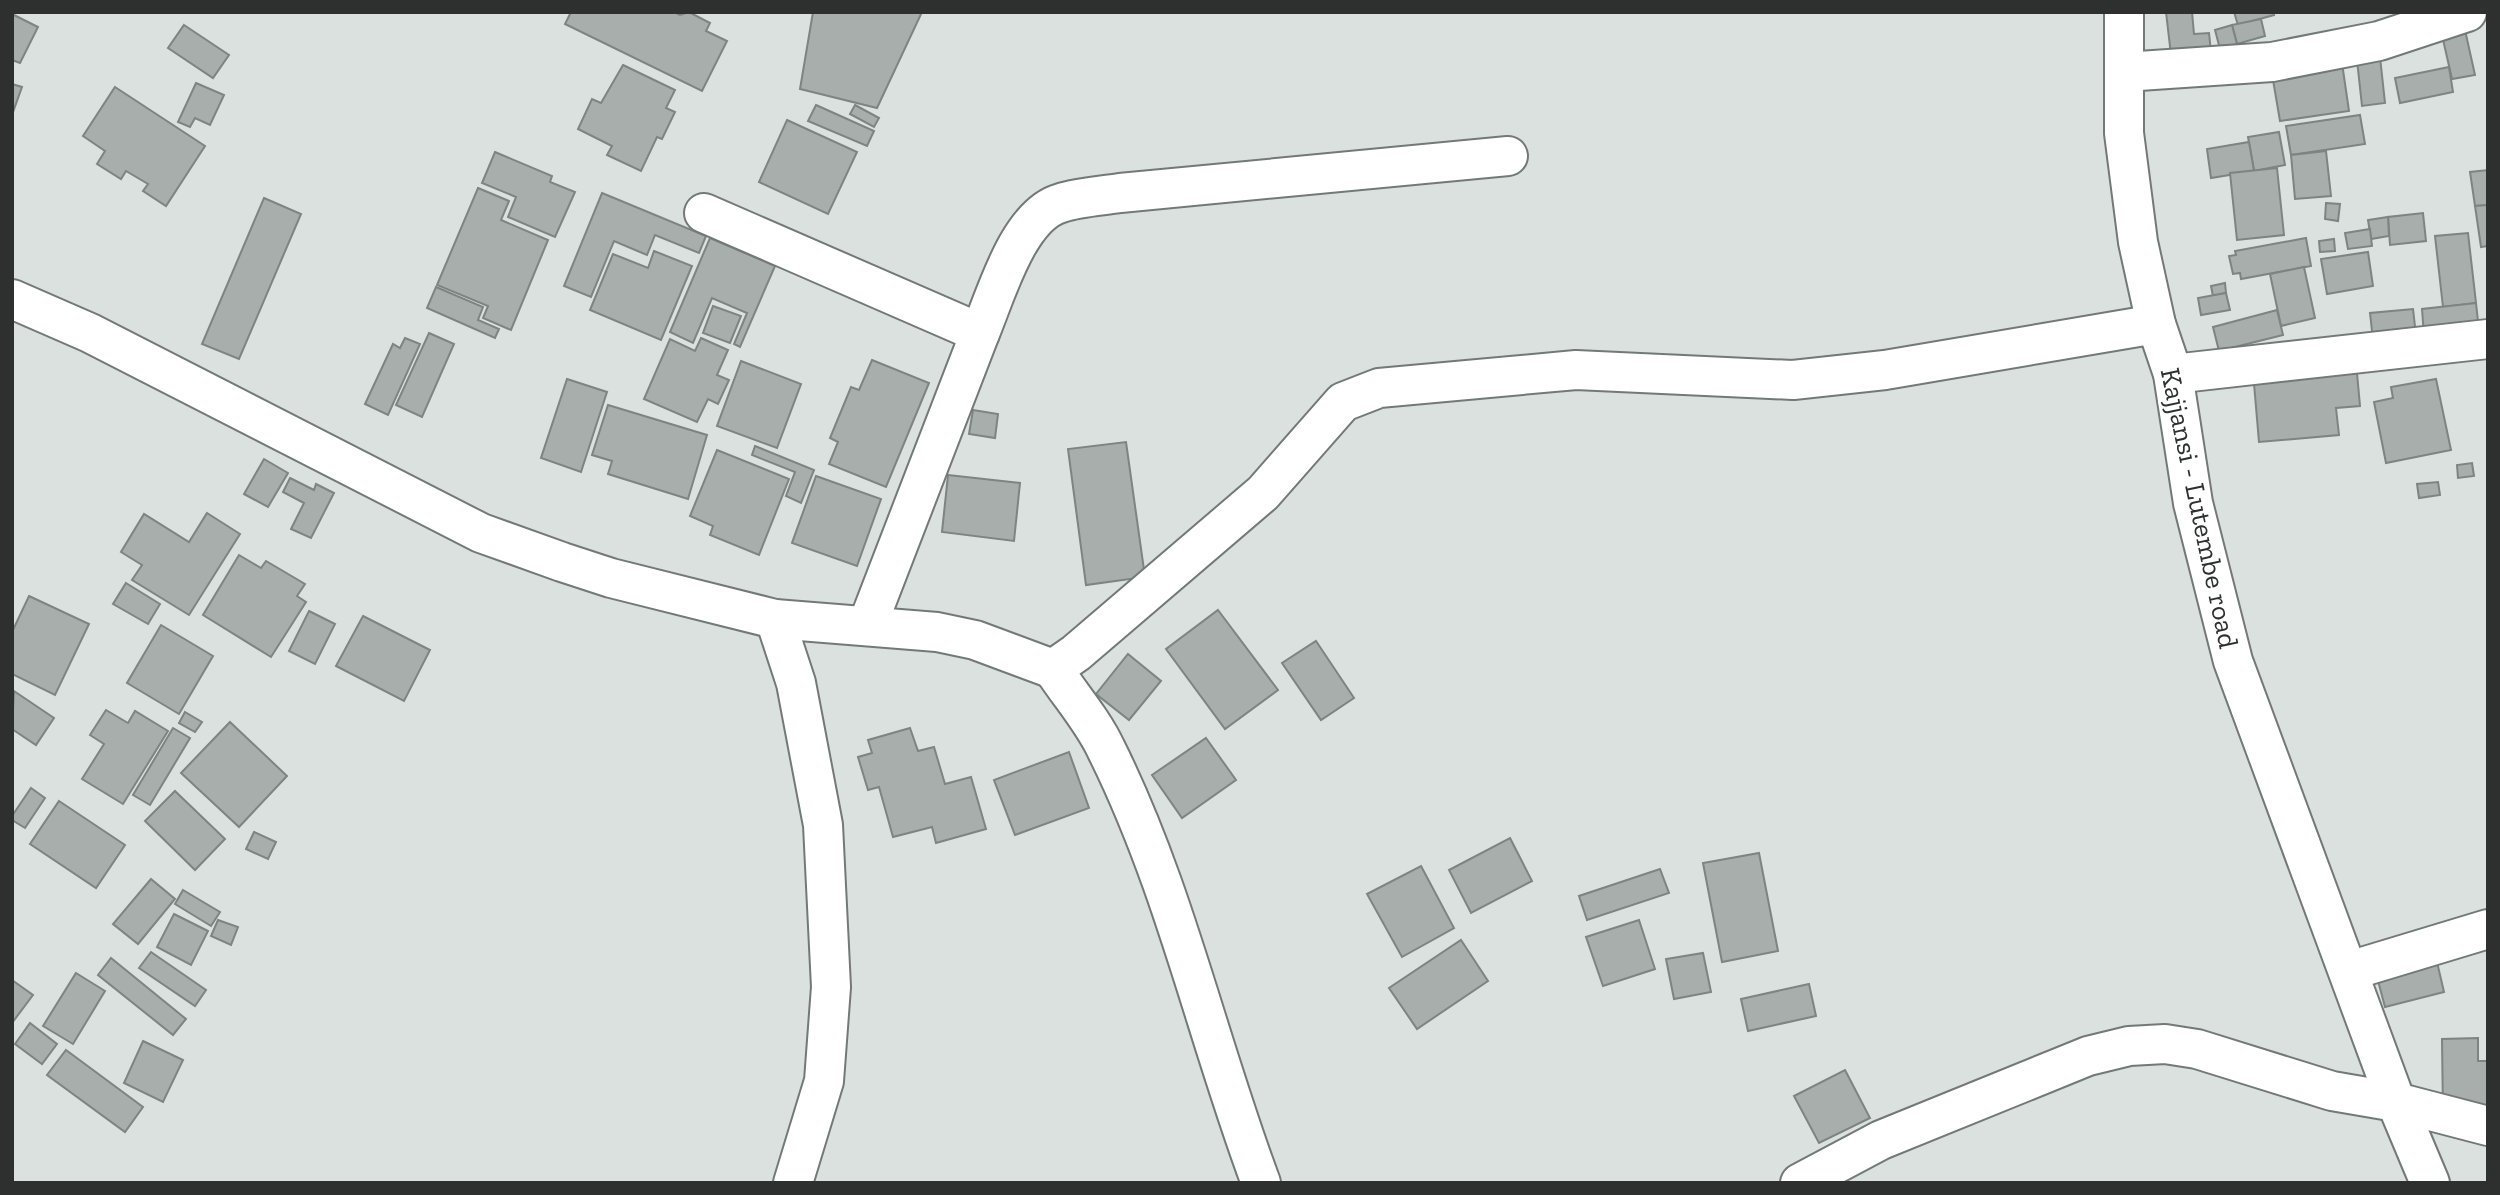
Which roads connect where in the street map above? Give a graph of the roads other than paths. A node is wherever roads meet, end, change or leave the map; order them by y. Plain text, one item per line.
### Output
1 (2124, 12) edge
2 (2467, 12) edge
3 (2124, 72) junction
4 (1508, 156) dead end
5 (704, 213) dead end
6 (12, 299) edge
7 (2157, 324) junction
8 (981, 333) junction
9 (2488, 339) edge
10 (2174, 374) junction
11 (775, 619) junction
12 (867, 626) junction
13 (1053, 669) junction
14 (2488, 929) edge
15 (2349, 971) junction
16 (2396, 1102) junction
17 (2488, 1126) edge
18 (793, 1183) edge
19 (1261, 1183) edge
20 (1800, 1183) edge
21 (2430, 1183) edge

1 - 3 street, Kajjansi - Lutembe road
2 - 3 street
3 - 7 street, Kajjansi - Lutembe road
4 - 8 street
5 - 8 street
6 - 11 street
7 - 10 street, Kajjansi - Lutembe road
7 - 13 street
8 - 12 street
9 - 10 street
10 - 15 street, Kajjansi - Lutembe road
11 - 12 street
11 - 18 street
12 - 13 street
13 - 19 street
14 - 15 street
15 - 16 street, Kajjansi - Lutembe road
16 - 17 street
16 - 20 street
16 - 21 street, Kajjansi - Lutembe road

